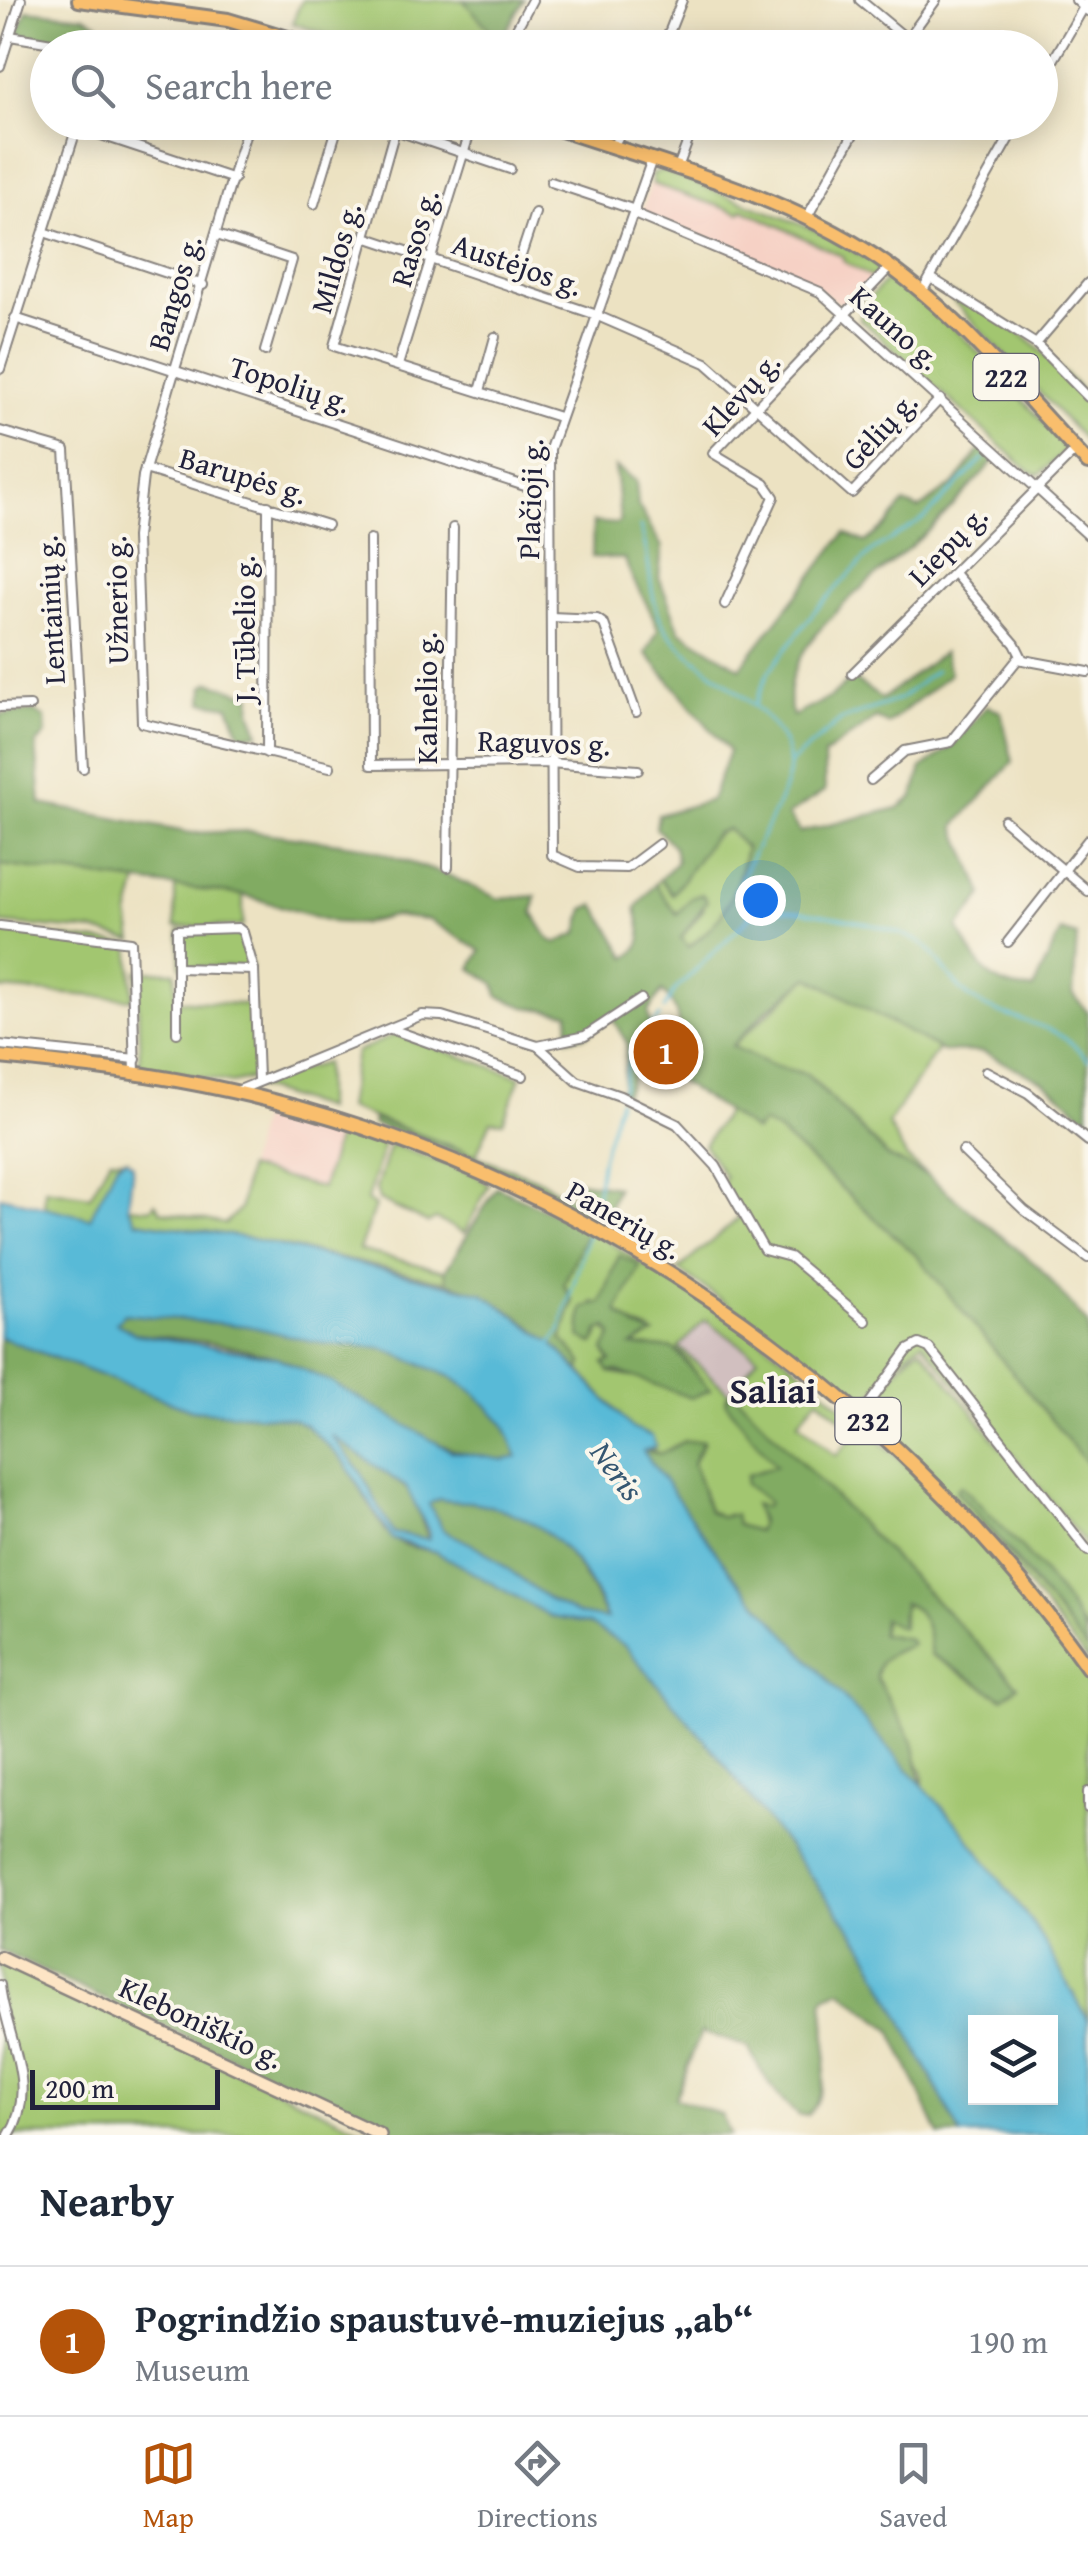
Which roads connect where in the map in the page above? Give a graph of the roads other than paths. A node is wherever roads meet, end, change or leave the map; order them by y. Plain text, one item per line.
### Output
1 (21, 0) edge
2 (79, 0) edge
3 (87, 0) edge
4 (532, 0) edge
5 (682, 0) edge
6 (860, 0) edge
7 (936, 0) edge
8 (1076, 0) edge
9 (1086, 6) edge
10 (253, 30) edge
11 (516, 30) edge
12 (670, 30) edge
13 (897, 30) edge
14 (914, 30) edge
15 (10, 36) junction
16 (30, 39) edge
17 (1058, 53) edge
18 (0, 66) edge
19 (74, 140) edge
20 (118, 140) edge
21 (244, 140) edge
22 (333, 140) edge
23 (391, 140) edge
24 (424, 140) edge
25 (468, 140) edge
26 (589, 140) edge
27 (616, 140) edge
28 (688, 140) edge
29 (850, 140) edge
30 (1008, 140) edge
31 (612, 148) junction
32 (464, 153) junction
33 (651, 162) junction
34 (510, 169) dead end
35 (677, 171) junction
36 (234, 178) junction
37 (551, 182) dead end
38 (314, 204) dead end
39 (634, 212) junction
40 (535, 213) dead end
41 (806, 219) junction
42 (44, 232) junction
43 (217, 235) junction
44 (365, 237) junction
45 (432, 260) junction
46 (890, 267) junction
47 (931, 278) junction
48 (1088, 282) edge
49 (203, 285) junction
50 (512, 286) junction
51 (922, 292) junction
52 (847, 314) junction
53 (597, 316) junction
54 (16, 318) junction
55 (495, 337) dead end
56 (1036, 344) junction
57 (265, 351) dead end
58 (398, 365) junction
59 (0, 369) edge
60 (175, 371) junction
61 (480, 392) junction
62 (1088, 397) edge
63 (940, 399) junction
64 (758, 406) junction
65 (559, 417) junction
66 (0, 431) edge
67 (1076, 450) junction
68 (1088, 463) edge
69 (144, 473) junction
70 (1038, 486) junction
71 (852, 493) joint
72 (549, 494) junction
73 (268, 506) junction
74 (327, 525) dead end
75 (453, 528) dead end
76 (1088, 535) edge
77 (370, 539) dead end
78 (954, 573) junction
79 (725, 604) dead end
80 (551, 618) junction
81 (1022, 658) junction
82 (1088, 672) edge
83 (852, 674) dead end
84 (30, 706) dead end
85 (0, 707) edge
86 (636, 712) dead end
87 (267, 753) junction
88 (449, 763) junction
89 (550, 763) junction
90 (330, 767) dead end
91 (83, 768) dead end
92 (638, 770) dead end
93 (871, 780) dead end
94 (1004, 820) dead end
95 (1088, 840) edge
96 (659, 844) dead end
97 (448, 867) dead end
98 (1063, 869) junction
99 (1088, 891) edge
100 (0, 926) edge
101 (1008, 942) dead end
102 (177, 968) junction
103 (254, 970) junction
104 (640, 999) dead end
105 (391, 1029) junction
106 (177, 1032) dead end
107 (0, 1044) edge
108 (538, 1046) junction
109 (0, 1057) edge
110 (136, 1065) junction
111 (986, 1071) dead end
112 (523, 1076) dead end
113 (258, 1079) junction
114 (235, 1092) junction
115 (1088, 1141) edge
116 (962, 1150) dead end
117 (1088, 1258) edge
118 (866, 1321) dead end
119 (861, 1415) junction
120 (1088, 1551) edge
121 (1088, 1668) edge
122 (1088, 1792) edge
123 (1088, 1808) edge
124 (0, 1957) edge
125 (0, 1971) edge
126 (0, 1985) edge
127 (9, 2135) edge
128 (380, 2135) edge

1 - 15 street
2 - 3 main road
3 - 10 main road
4 - 11 street
5 - 12 street
6 - 13 street
7 - 14 street
8 - 9 street
9 - 17 street
15 - 16 street
15 - 18 street
19 - 42 street
20 - 36 street
21 - 36 street, Bangos g.
22 - 38 street
23 - 44 street, Mildos g.
24 - 32 street, Mildos g.
25 - 32 street, Rasos g.
26 - 31 main road, 222
27 - 31 street
28 - 35 street
29 - 41 street
30 - 47 street
31 - 33 main road, 222
32 - 34 street, Mildos g.
32 - 45 street, Rasos g.
33 - 35 main road, 222
33 - 39 street, Plačioji g.
35 - 41 main road, 222
36 - 43 street, Bangos g.
37 - 39 street
39 - 52 street, Kauno g.
39 - 53 street, Plačioji g.
40 - 50 street
41 - 46 main road, 222
42 - 49 street
42 - 54 street
43 - 49 street, Bangos g.
43 - 57 street
44 - 45 street, Austėjos g.
44 - 58 street, Mildos g.
45 - 50 street, Austėjos g.
45 - 58 street, Rasos g.
46 - 51 main road, 222
46 - 52 street, Klevų g.
47 - 51 street
47 - 56 street
48 - 56 street
49 - 60 street, Bangos g.
50 - 53 street, Austėjos g.
51 - 67 main road, 222
52 - 63 street, Kauno g.
52 - 64 street, Klevų g.
53 - 64 street, Austėjos g.
53 - 65 street, Plačioji g.
54 - 59 street
54 - 60 street, Topolių g.
55 - 61 street
56 - 62 street
58 - 61 street, Mildos g.
60 - 69 street, Bangos g.
60 - 72 street, Topolių g.
61 - 65 street, Mildos g.
63 - 70 street, Kauno g.
63 - 71 street, Gėlių g.
64 - 71 street, Austėjos g.
64 - 79 street, Klevų g.
65 - 72 street, Plačioji g.
66 - 91 street, Lentainių g.
67 - 68 main road, 222
67 - 70 street, Liepų g.
69 - 73 street, Barupės g.
69 - 87 street, Užnerio g.
70 - 76 street, Kauno g.
70 - 78 street, Liepų g.
72 - 80 street, Plačioji g.
73 - 74 street, Barupės g.
73 - 87 street, J. Tūbelio g.
75 - 88 street, Kalnelio g.
77 - 88 street, Raguvos g.
78 - 81 street
78 - 83 street, Liepų g.
80 - 86 street
80 - 89 street, Plačioji g.
81 - 82 street
81 - 93 street
84 - 85 street
87 - 90 street
88 - 89 street, Raguvos g.
88 - 97 street, Kalnelio g.
89 - 92 street, Raguvos g.
89 - 96 street, Plačioji g.
94 - 98 street
95 - 98 street
98 - 99 street
98 - 101 street
100 - 110 street
102 - 103 street
102 - 103 street
102 - 106 street
103 - 113 street
104 - 108 street
105 - 108 street
105 - 112 street
105 - 113 street
107 - 110 street
108 - 118 street
109 - 110 main road, Panerių g. / 232
110 - 114 main road, Panerių g. / 232
111 - 115 street
113 - 114 street
114 - 119 main road, Panerių g. / 232
116 - 117 street
119 - 120 street
119 - 121 main road, Panerių g. / 232
122 - 123 street
124 - 125 street
124 - 128 street, Kleboniškio g.
126 - 127 street

